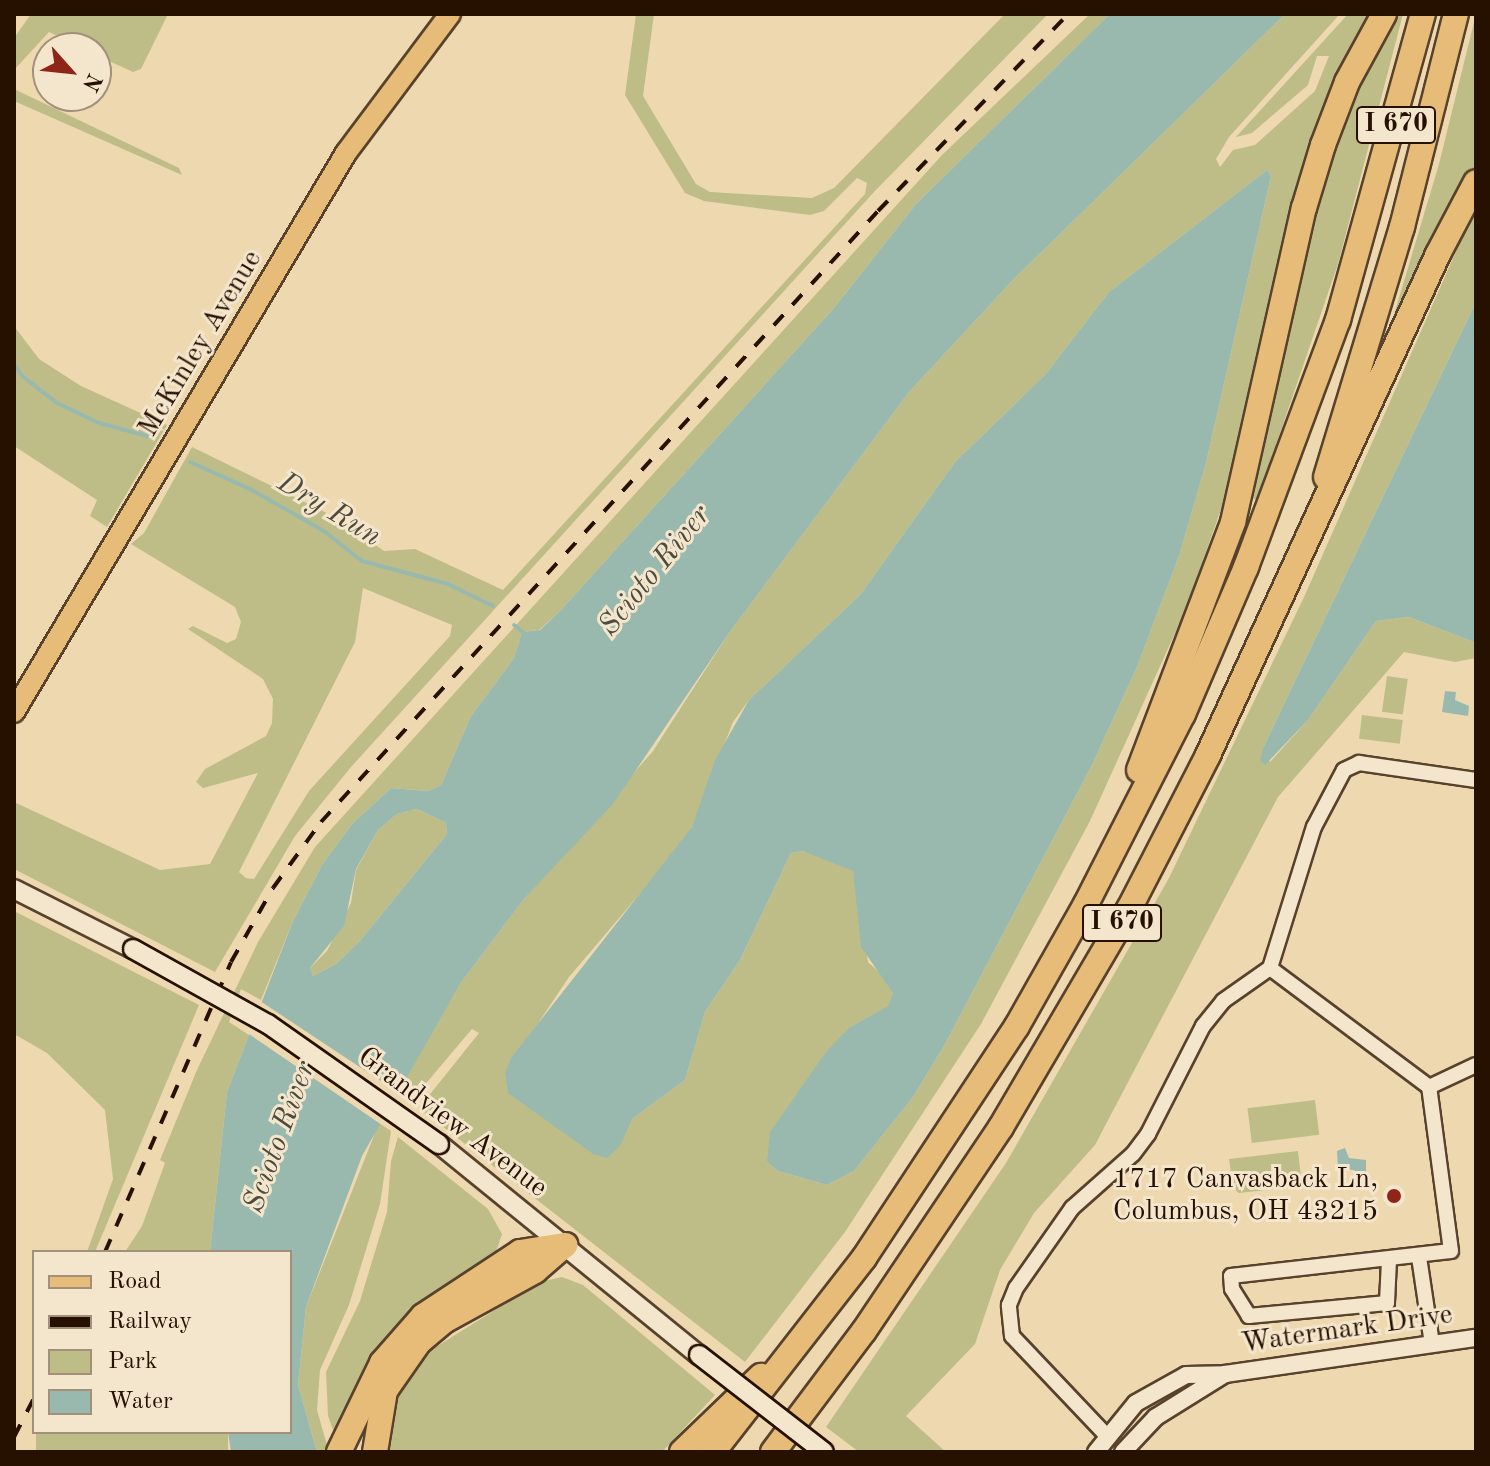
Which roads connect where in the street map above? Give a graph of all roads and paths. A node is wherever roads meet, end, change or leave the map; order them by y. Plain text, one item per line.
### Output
1 (450, 14) edge
2 (1384, 14) edge
3 (1456, 14) edge
4 (1421, 25) edge
5 (1476, 182) edge
6 (1305, 551) junction
7 (14, 712) edge
8 (1476, 780) edge
9 (14, 889) edge
10 (1086, 904) junction
11 (1270, 968) junction
12 (1476, 1065) edge
13 (1429, 1087) junction
14 (565, 1245) junction
15 (1419, 1257) junction
16 (1389, 1260) junction
17 (1476, 1338) edge
18 (803, 1342) junction
19 (1432, 1344) junction
20 (1225, 1374) junction
21 (799, 1422) junction
22 (1107, 1436) junction
23 (339, 1452) edge
24 (375, 1452) edge
25 (682, 1452) edge
26 (713, 1452) edge
27 (773, 1452) edge
28 (782, 1452) edge
29 (824, 1452) edge
30 (1096, 1452) edge
31 (1123, 1452) edge

1 - 7 main road, McKinley Avenue
2 - 10 highway
3 - 6 highway, I 670
4 - 10 highway, I 670
5 - 6 highway
6 - 21 highway, I 670
8 - 11 street
9 - 14 main road, Grandview Avenue, bridge
10 - 18 highway, I 670
11 - 13 street
11 - 22 street
12 - 13 street
13 - 15 street
14 - 23 highway
14 - 24 highway
14 - 29 main road, Grandview Avenue, bridge
15 - 16 street
15 - 19 street
16 - 16 street
17 - 19 street, Watermark Drive
18 - 25 highway
18 - 26 highway, I 670
19 - 20 street, Watermark Drive
20 - 22 street, Watermark Drive
20 - 31 street, Watermark Drive
21 - 27 highway, I 670
21 - 28 highway
22 - 30 street, Watermark Drive

